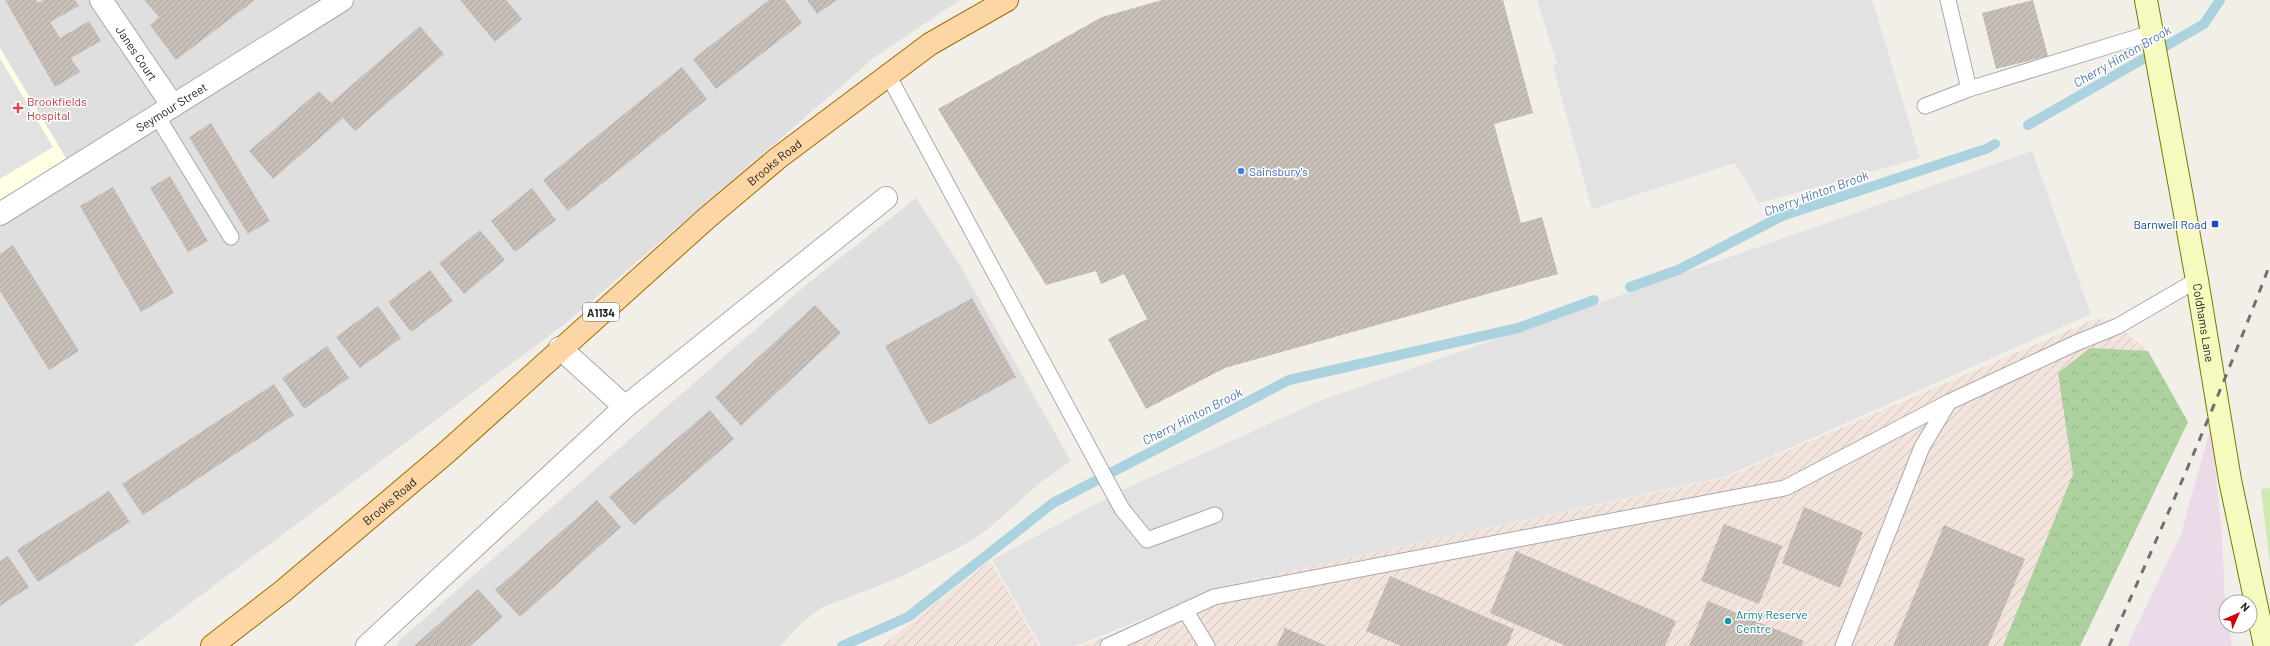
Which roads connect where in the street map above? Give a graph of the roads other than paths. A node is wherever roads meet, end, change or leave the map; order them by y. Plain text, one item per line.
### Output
1 (101, 0) edge
2 (342, 0) edge
3 (1007, 0) edge
4 (1948, 0) edge
5 (2146, 0) edge
6 (2154, 48) junction
7 (888, 75) junction
8 (1970, 89) junction
9 (1925, 106) dead end
10 (165, 111) junction
11 (886, 198) dead end
12 (0, 214) edge
13 (231, 237) dead end
14 (2197, 280) junction
15 (560, 348) junction
16 (1949, 402) junction
17 (625, 407) junction
18 (1214, 515) dead end
19 (1185, 610) junction
20 (212, 646) edge
21 (367, 646) edge
22 (1108, 646) edge
23 (1206, 646) edge
24 (1843, 646) edge
25 (2265, 646) edge

1 - 10 street, Janes Court
2 - 10 street, Seymour Street
3 - 7 main road, Brooks Road / A1134
4 - 8 lane
5 - 6 street, Coldhams Lane
6 - 8 lane
6 - 14 street, Coldhams Lane
7 - 15 main road, Brooks Road / A1134
7 - 18 lane
8 - 9 lane
10 - 12 street, Seymour Street
10 - 13 lane
11 - 17 street
14 - 16 lane
14 - 25 street, Coldhams Lane
15 - 17 street
15 - 20 main road, Brooks Road / A1134
16 - 19 lane
16 - 24 lane
17 - 21 street
19 - 22 lane
19 - 23 lane

